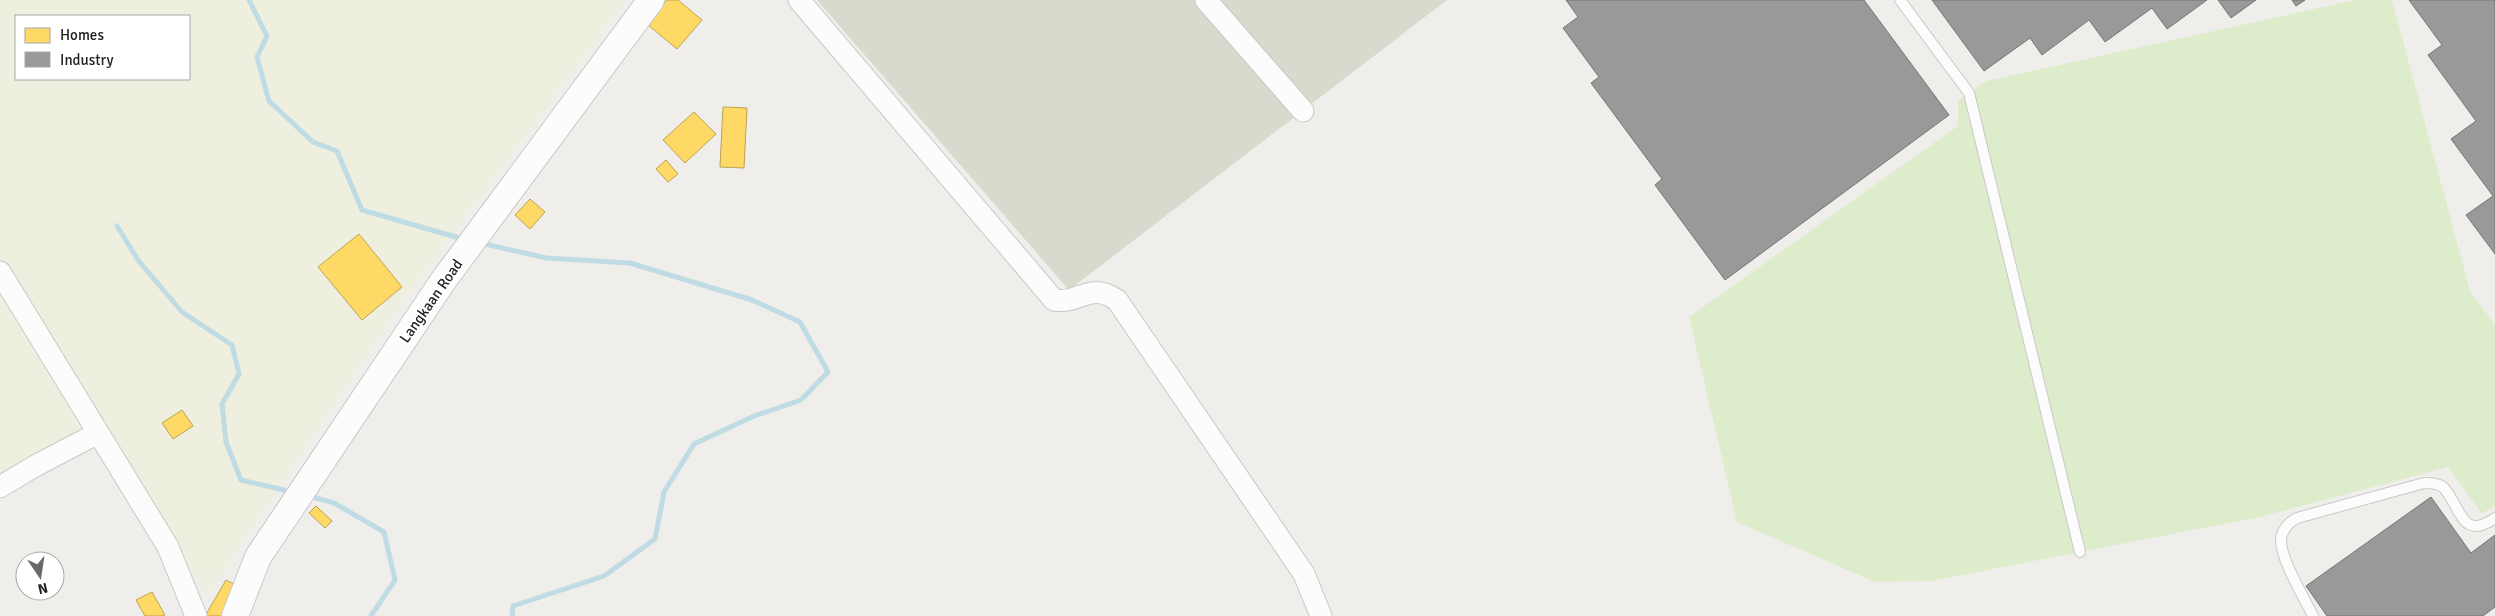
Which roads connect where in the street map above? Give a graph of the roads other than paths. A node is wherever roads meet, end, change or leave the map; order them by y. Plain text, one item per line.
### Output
1 (651, 0) edge
2 (799, 0) edge
3 (1206, 0) edge
4 (1900, 0) edge
5 (1302, 111) dead end
6 (0, 272) edge
7 (98, 433) junction
8 (0, 487) edge
9 (2495, 518) edge
10 (2080, 552) dead end
11 (196, 616) edge
12 (235, 616) edge
13 (1321, 616) edge
14 (2313, 616) edge

1 - 12 street, Langkaan Road
2 - 13 street
3 - 5 street
4 - 10 lane
6 - 7 street
7 - 8 street
7 - 11 street
9 - 14 lane

